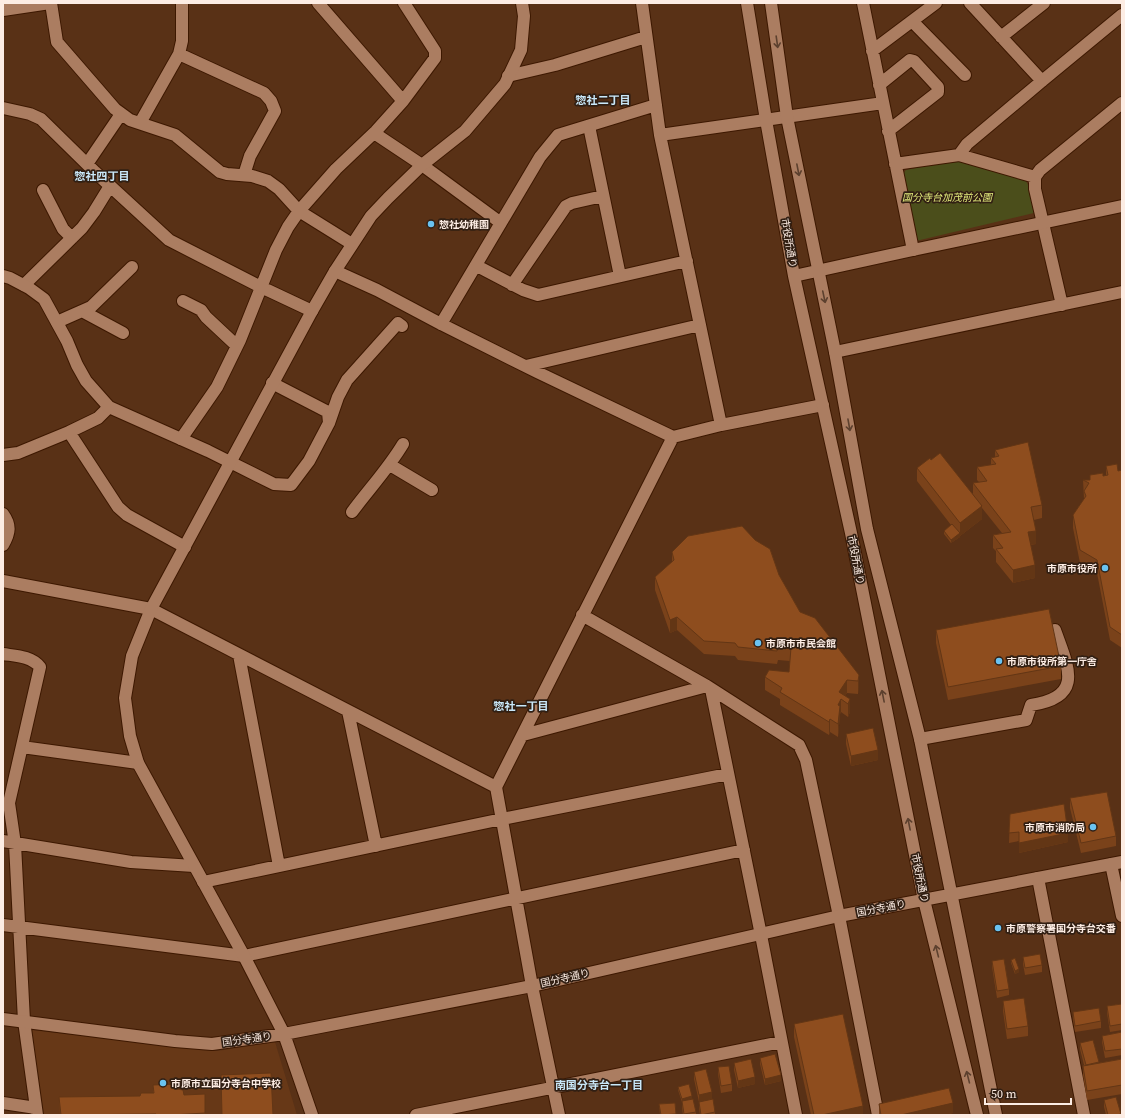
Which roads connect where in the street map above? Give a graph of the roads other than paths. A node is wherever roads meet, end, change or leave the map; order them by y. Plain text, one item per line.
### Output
1 (51, 3) edge
2 (182, 3) edge
3 (318, 3) edge
4 (404, 3) edge
5 (522, 3) edge
6 (642, 3) edge
7 (747, 3) edge
8 (771, 3) edge
9 (863, 3) edge
10 (936, 3) edge
11 (970, 3) edge
12 (1044, 3) edge
13 (28, 4) edge
14 (3, 10) edge
15 (1122, 15) edge
16 (912, 21) junction
17 (646, 37) junction
18 (1001, 37) junction
19 (872, 51) junction
20 (179, 54) junction
21 (965, 75) dead end
22 (508, 76) junction
23 (1042, 81) junction
24 (879, 85) junction
25 (402, 101) junction
26 (883, 103) junction
27 (1122, 103) edge
28 (656, 105) junction
29 (3, 108) edge
30 (121, 114) junction
31 (788, 117) junction
32 (766, 120) junction
33 (140, 123) junction
34 (589, 126) junction
35 (888, 131) junction
36 (374, 133) junction
37 (660, 135) junction
38 (959, 155) junction
39 (87, 164) junction
40 (895, 164) junction
41 (422, 165) junction
42 (244, 175) junction
43 (1035, 177) junction
44 (110, 186) junction
45 (44, 190) dead end
46 (603, 196) junction
47 (1122, 206) edge
48 (299, 211) junction
49 (502, 223) junction
50 (1043, 223) junction
51 (72, 238) junction
52 (352, 244) junction
53 (913, 250) junction
54 (687, 262) junction
55 (477, 266) junction
56 (132, 267) dead end
57 (335, 271) junction
58 (819, 271) junction
59 (3, 276) edge
60 (620, 276) junction
61 (794, 276) junction
62 (512, 284) junction
63 (24, 285) junction
64 (261, 287) junction
65 (1122, 292) edge
66 (183, 301) dead end
67 (1062, 305) junction
68 (82, 311) junction
69 (312, 311) junction
70 (57, 322) junction
71 (441, 324) junction
72 (700, 325) junction
73 (402, 326) dead end
74 (123, 333) dead end
75 (238, 346) junction
76 (835, 352) junction
77 (526, 366) junction
78 (272, 384) junction
79 (824, 405) junction
80 (109, 407) junction
81 (329, 423) junction
82 (721, 425) junction
83 (69, 432) junction
84 (673, 437) junction
85 (181, 439) junction
86 (403, 444) dead end
87 (3, 455) edge
88 (230, 462) junction
89 (390, 465) junction
90 (432, 490) dead end
91 (352, 512) dead end
92 (3, 514) edge
93 (3, 545) edge
94 (185, 547) junction
95 (3, 581) edge
96 (151, 609) junction
97 (582, 615) junction
98 (1055, 630) edge
99 (3, 654) edge
100 (239, 655) junction
101 (709, 688) junction
102 (348, 711) junction
103 (522, 735) junction
104 (920, 739) junction
105 (22, 747) junction
106 (138, 763) junction
107 (728, 774) junction
108 (496, 787) junction
109 (502, 819) junction
110 (3, 841) edge
111 (16, 844) junction
112 (376, 846) junction
113 (744, 850) junction
114 (1116, 863) edge
115 (194, 866) junction
116 (280, 866) junction
117 (1038, 878) junction
118 (203, 882) junction
119 (951, 895) junction
120 (516, 897) junction
121 (924, 900) junction
122 (839, 916) junction
123 (1122, 916) edge
124 (3, 925) edge
125 (19, 927) junction
126 (761, 935) junction
127 (244, 956) junction
128 (532, 986) junction
129 (3, 1019) edge
130 (24, 1021) junction
131 (284, 1034) junction
132 (781, 1042) junction
133 (553, 1087) junction
134 (3, 1103) edge
135 (36, 1111) edge
136 (312, 1115) edge
137 (416, 1115) edge
138 (559, 1115) edge
139 (796, 1115) edge
140 (878, 1115) edge
141 (977, 1115) edge
142 (996, 1115) edge
143 (1084, 1115) edge

1 - 13 street
1 - 30 street
2 - 20 street
3 - 25 street
4 - 25 street
5 - 22 street
6 - 17 street
7 - 32 street, 市役所通り
8 -> 31 street, 市役所通り
9 - 19 street
10 - 16 street
11 - 18 street
12 - 18 street
13 - 14 street
15 - 23 street
16 - 19 street
16 - 21 street
17 - 22 street
17 - 28 street
18 - 23 street
19 - 24 street
20 - 33 street
20 - 42 street
22 - 41 street
23 - 38 street
24 - 26 street
24 - 35 street
25 - 36 street
26 - 31 street
26 - 35 street
27 - 43 street
28 - 34 street
28 - 37 street
29 - 39 street
30 - 33 street
30 - 39 street
31 - 32 street
31 -> 58 street, 市役所通り
32 - 37 street
32 - 61 street, 市役所通り
33 - 42 street
34 - 46 street
34 - 49 street
35 - 40 street
36 - 41 street
36 - 48 street
37 - 54 street
38 - 40 street
38 - 43 street
39 - 44 street
40 - 53 street
41 - 49 street
41 - 52 street
42 - 48 street
43 - 50 street
44 - 51 street
44 - 64 street
45 - 51 street
46 - 60 street
46 - 62 street
47 - 50 street
48 - 52 street
48 - 64 street
49 - 55 street
50 - 53 street
50 - 67 street
51 - 63 street
52 - 57 street
53 - 58 street
54 - 60 street
54 - 72 street
55 - 62 street
55 - 71 street
56 - 68 street
57 - 69 street
57 - 71 street
58 - 61 street
58 -> 76 street, 市役所通り
59 - 63 street
60 - 62 street
61 - 79 street, 市役所通り
63 - 70 street
64 - 69 street
64 - 75 street
65 - 67 street
66 - 75 street
67 - 76 street
68 - 70 street
68 - 74 street
69 - 78 street
70 - 80 street
71 - 77 street
72 - 77 street
72 - 82 street
73 - 81 street
75 - 85 street
76 -> 104 street, 市役所通り
77 - 84 street
78 - 81 street
78 - 88 street
79 - 82 street
121 -> 79 street, 市役所通り
80 - 83 street
80 - 85 street
81 - 88 street
82 - 84 street
83 - 87 street
83 - 94 street
84 - 97 street
85 - 88 street
86 - 89 street
88 - 94 street
89 - 90 street
89 - 91 street
92 - 93 street
94 - 96 street
95 - 96 street
96 - 100 street
96 - 106 street
97 - 101 street
97 - 103 street
98 - 104 street
99 - 105 street
100 - 102 street
100 - 116 street
101 - 103 street
101 - 107 street
101 - 122 street
102 - 108 street
102 - 112 street
103 - 108 street
104 - 119 street, 市役所通り
105 - 106 street
105 - 111 street
106 - 115 street
107 - 109 street
107 - 113 street
108 - 109 street
109 - 112 street
109 - 120 street
110 - 111 street
111 - 115 street
111 - 125 street
112 - 116 street
113 - 120 street
113 - 126 street
114 - 117 street, 国分寺通り
114 - 123 street
115 - 118 street
116 - 118 street
117 - 119 street, 国分寺通り
117 - 143 street
118 - 127 street
119 - 121 street, 国分寺通り
119 - 142 street, 市役所通り
120 - 127 street
120 - 128 street
121 - 122 street, 国分寺通り
141 -> 121 street, 市役所通り
122 - 126 street, 国分寺通り
122 - 140 street
124 - 125 street
125 - 127 street
125 - 130 street
126 - 128 street, 国分寺通り
126 - 132 street
127 - 131 street
128 - 131 street, 国分寺通り
128 - 133 street
129 - 130 street, 国分寺通り
130 - 131 street, 国分寺通り
130 - 135 street
131 - 136 street
132 - 133 street
132 - 139 street
133 - 137 street
133 - 138 street
134 - 135 street

